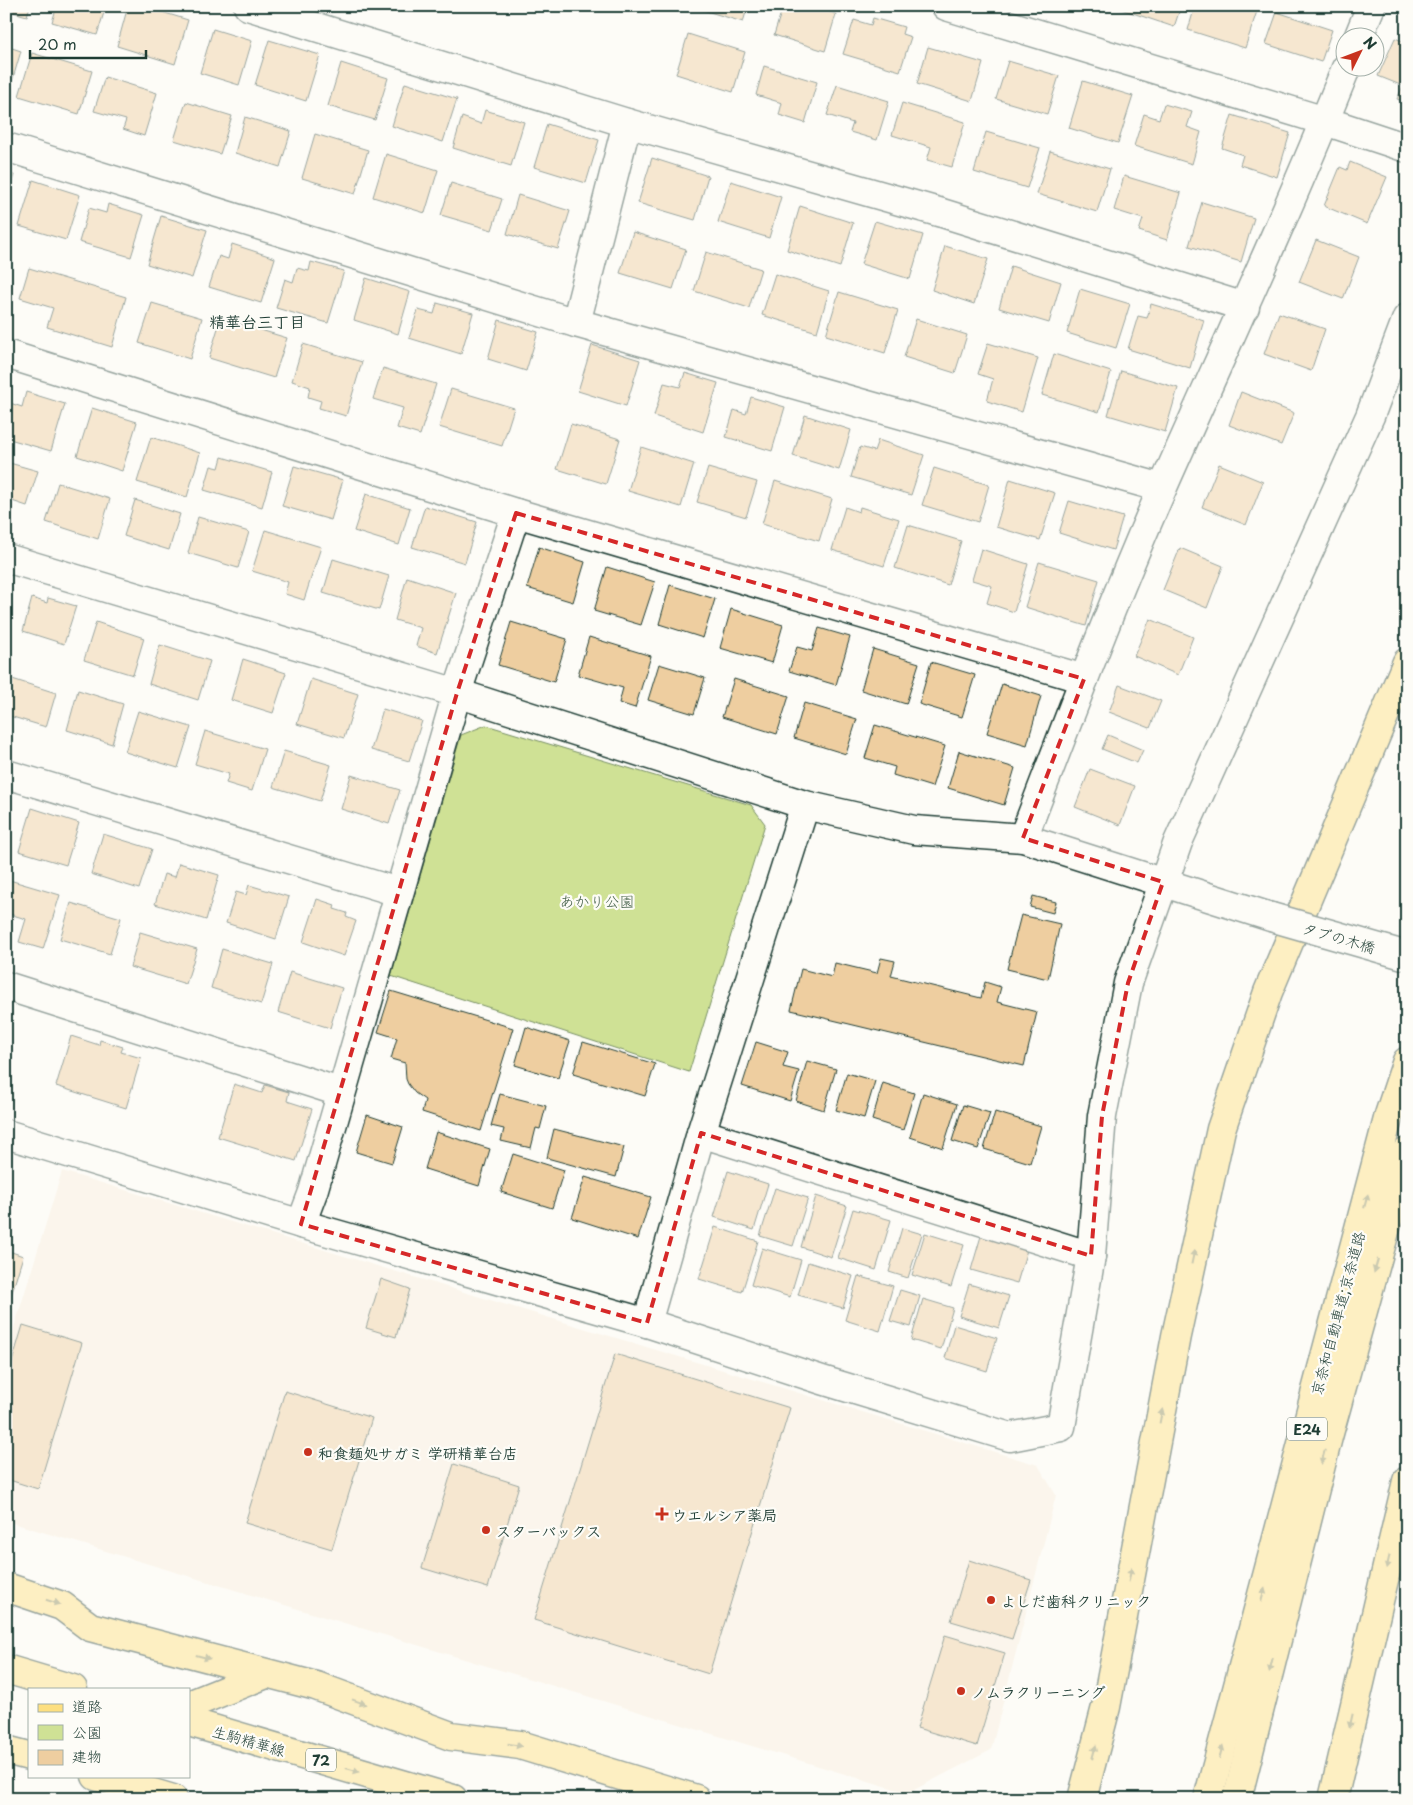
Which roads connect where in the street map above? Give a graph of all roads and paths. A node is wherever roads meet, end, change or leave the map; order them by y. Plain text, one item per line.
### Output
1 (248, 6) edge
2 (946, 6) edge
3 (1371, 6) edge
4 (1362, 28) edge
5 (1342, 78) edge
6 (1325, 121) junction
7 (627, 123) junction
8 (6, 147) edge
9 (1407, 148) edge
10 (1245, 307) junction
11 (1407, 318) edge
12 (576, 323) junction
13 (6, 354) edge
14 (1162, 488) junction
15 (516, 513) junction
16 (6, 558) edge
17 (1407, 662) edge
18 (1084, 679) junction
19 (456, 693) junction
20 (6, 774) edge
21 (805, 805) junction
22 (1023, 838) junction
23 (1163, 882) junction
24 (398, 892) junction
25 (1407, 956) edge
26 (6, 986) edge
27 (1407, 1061) edge
28 (340, 1092) junction
29 (701, 1133) junction
30 (6, 1134) edge
31 (1407, 1152) edge
32 (301, 1224) junction
33 (1091, 1256) junction
34 (647, 1323) junction
35 (1407, 1481) edge
36 (6, 1587) edge
37 (6, 1670) edge
38 (266, 1674) junction
39 (69, 1688) edge
40 (190, 1705) edge
41 (190, 1722) edge
42 (6, 1750) edge
43 (28, 1756) edge
44 (103, 1778) edge
45 (173, 1799) edge
46 (453, 1799) edge
47 (696, 1799) edge
48 (1082, 1799) edge
49 (1208, 1799) edge
50 (1237, 1799) edge
51 (1333, 1799) edge

1 - 7 street
2 - 6 street
3 - 4 street
5 - 6 street
6 - 9 street
6 - 10 street
7 - 10 street
7 - 12 street
8 - 12 street
10 - 14 street
11 - 23 street
12 - 14 street
13 - 15 street
14 - 18 street
15 - 18 street
15 - 19 street
16 - 19 street, タブの木橋
48 -> 17 main road
18 - 22 street
19 - 21 street, タブの木橋
19 - 24 street
20 - 24 street
21 - 22 street, タブの木橋
21 - 29 street
22 - 23 street, タブの木橋
23 - 25 street, タブの木橋, bridge
23 - 33 street
24 - 28 street
26 - 28 street
49 -> 27 main road, 京奈和自動車道;京奈道路 / E24
28 - 32 street
29 - 33 street
29 - 34 street
30 - 32 street
31 -> 50 main road, 京奈和自動車道;京奈道路 / E24
32 - 34 street
33 - 34 street
35 -> 51 main road
36 -> 38 main road
37 - 39 main road
38 - 40 main road
38 -> 47 main road
41 -> 46 main road, 生駒精華線 / 72
42 - 43 main road
44 - 45 main road

